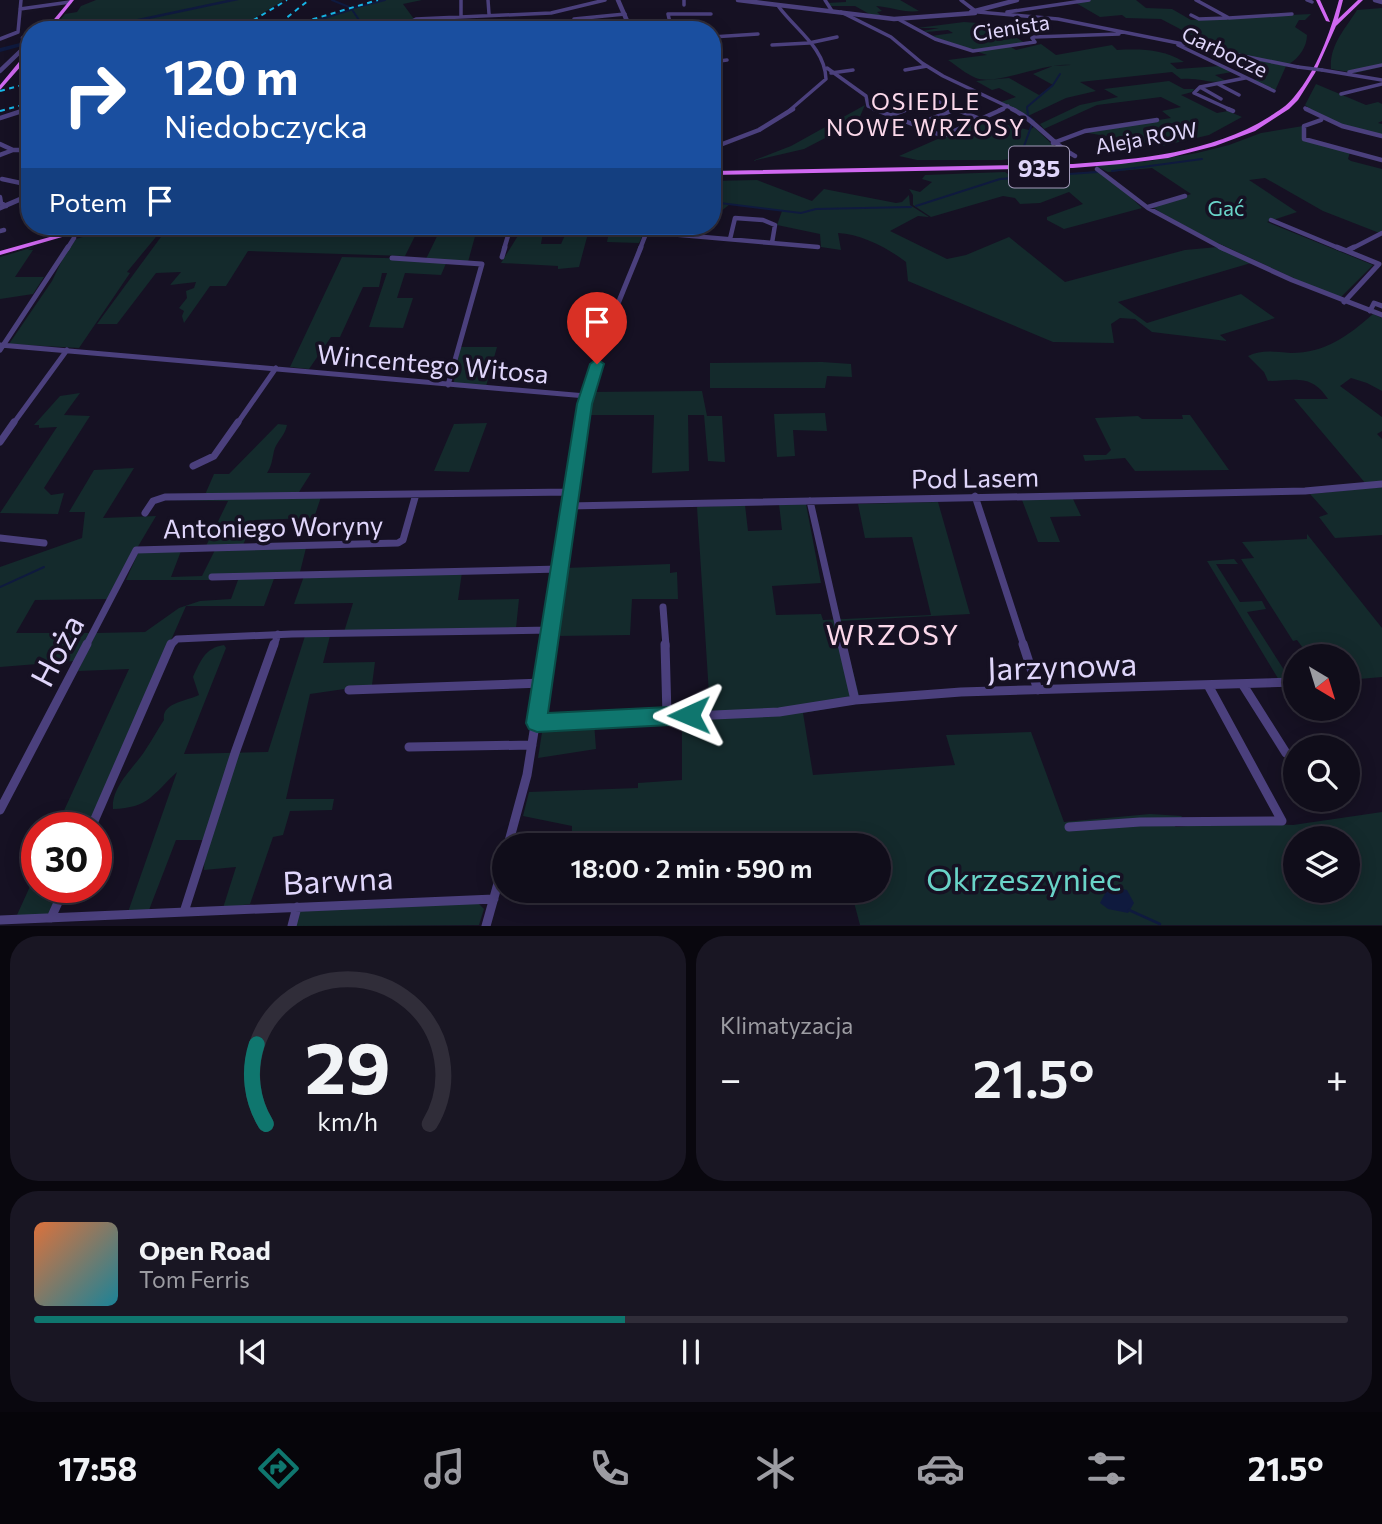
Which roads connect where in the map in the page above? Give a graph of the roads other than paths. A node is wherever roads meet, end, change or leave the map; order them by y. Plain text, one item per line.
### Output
1 (21, 0) edge
2 (461, 0) edge
3 (488, 0) edge
4 (605, 0) edge
5 (618, 0) edge
6 (738, 0) edge
7 (825, 0) edge
8 (961, 0) edge
9 (1017, 0) edge
10 (1088, 0) edge
11 (1196, 0) edge
12 (1307, 0) edge
13 (1318, 0) edge
14 (1334, 0) edge
15 (1340, 0) edge
16 (1361, 0) edge
17 (71, 1) edge
18 (591, 1) edge
19 (60, 2) edge
20 (1312, 2) dead end
21 (779, 7) junction
22 (20, 9) junction
23 (832, 11) junction
24 (975, 11) junction
25 (841, 12) junction
26 (489, 14) junction
27 (625, 14) junction
28 (711, 14) dead end
29 (995, 14) junction
30 (1292, 14) dead end
31 (1191, 15) dead end
32 (461, 16) junction
33 (902, 18) junction
34 (1229, 18) junction
35 (574, 19) dead end
36 (54, 21) edge
37 (410, 21) edge
38 (461, 21) edge
39 (628, 21) edge
40 (670, 21) edge
41 (1331, 23) junction
42 (758, 34) dead end
43 (1139, 35) junction
44 (721, 36) edge
45 (837, 37) dead end
46 (0, 39) edge
47 (1163, 39) junction
48 (809, 43) junction
49 (772, 45) dead end
50 (21, 51) edge
51 (727, 60) dead end
52 (721, 61) edge
53 (21, 62) edge
54 (1382, 65) edge
55 (927, 66) junction
56 (826, 67) junction
57 (905, 69) dead end
58 (853, 70) dead end
59 (0, 71) edge
60 (831, 73) junction
61 (1344, 73) junction
62 (1247, 78) junction
63 (1382, 82) edge
64 (1217, 83) junction
65 (1200, 87) junction
66 (0, 88) edge
67 (1273, 91) dead end
68 (1341, 94) dead end
69 (1239, 95) dead end
70 (1221, 99) dead end
71 (1008, 106) junction
72 (1305, 108) dead end
73 (956, 109) junction
74 (21, 111) edge
75 (1233, 111) dead end
76 (892, 116) junction
77 (0, 118) edge
78 (980, 119) junction
79 (1157, 120) dead end
80 (1321, 120) junction
81 (916, 125) junction
82 (1382, 136) edge
83 (1053, 143) junction
84 (0, 144) edge
85 (721, 146) edge
86 (13, 150) junction
87 (21, 150) edge
88 (0, 155) edge
89 (1076, 156) dead end
90 (1382, 160) edge
91 (1097, 169) dead end
92 (721, 171) edge
93 (2, 179) dead end
94 (21, 183) edge
95 (1185, 196) dead end
96 (0, 197) edge
97 (21, 199) edge
98 (3, 207) edge
99 (1148, 207) junction
100 (1271, 219) dead end
101 (1382, 233) edge
102 (53, 235) edge
103 (61, 235) edge
104 (508, 235) edge
105 (646, 235) edge
106 (697, 235) edge
107 (74, 238) dead end
108 (730, 239) junction
109 (772, 243) junction
110 (818, 247) dead end
111 (1348, 250) junction
112 (0, 251) edge
113 (502, 257) dead end
114 (392, 258) dead end
115 (1344, 302) junction
116 (1382, 306) edge
117 (1370, 311) junction
118 (1382, 315) edge
119 (1, 347) edge
120 (67, 350) junction
121 (276, 368) junction
122 (448, 385) junction
123 (586, 396) junction
124 (0, 442) edge
125 (193, 466) dead end
126 (1382, 484) edge
127 (572, 492) junction
128 (416, 494) junction
129 (975, 496) junction
130 (810, 501) junction
131 (569, 506) junction
132 (145, 513) dead end
133 (0, 537) edge
134 (44, 543) dead end
135 (136, 550) joint
136 (560, 569) junction
137 (212, 577) dead end
138 (663, 607) dead end
139 (551, 630) junction
140 (278, 634) junction
141 (543, 683) junction
142 (1283, 683) edge
143 (1208, 685) junction
144 (1243, 685) junction
145 (349, 690) dead end
146 (1038, 690) junction
147 (855, 700) junction
148 (667, 715) junction
149 (537, 723) junction
150 (532, 745) junction
151 (409, 747) dead end
152 (1283, 748) edge
153 (0, 810) edge
154 (98, 812) edge
155 (1069, 827) dead end
156 (511, 833) edge
157 (492, 899) edge
158 (58, 903) edge
159 (493, 903) edge
160 (297, 907) junction
161 (184, 912) junction
162 (51, 918) junction
163 (0, 920) edge
164 (70, 921) edge
165 (292, 926) edge
166 (486, 926) edge

1 - 22 street
2 - 32 street
3 - 26 street
4 - 18 street
5 - 27 street
6 - 21 street
7 - 23 street
8 - 24 street
9 - 24 street
10 - 29 street
11 - 34 street
12 - 20 street
13 - 41 main road
14 - 41 main road, Aleja ROW / 935
15 - 41 main road, Aleja ROW / 935
16 - 41 main road
17 - 19 street
17 - 36 main road
18 - 26 street
19 - 22 street
21 - 23 street
21 - 48 street
22 - 46 street
23 - 25 street
24 - 29 street
24 - 33 street
25 - 33 street
25 - 55 street
26 - 32 street
27 - 35 street
27 - 39 street
28 - 40 street
29 - 43 street
30 - 34 street
31 - 34 street
32 - 37 street
32 - 38 street
33 - 43 street, Cienista
41 - 92 main road, Aleja ROW / 935
42 - 44 street
43 - 47 street, Cienista
45 - 48 street
47 - 61 street, bridge
47 - 62 street, Garbocze
48 - 49 street
48 - 56 street
50 - 59 street
51 - 52 street
53 - 66 main road
54 - 61 street
55 - 57 street
55 - 71 street
56 - 60 street
56 - 85 street
58 - 60 street
60 - 76 street
61 - 63 street
62 - 64 street
62 - 67 street, Garbocze
63 - 68 street
64 - 65 street
64 - 69 street
65 - 70 street
65 - 75 street
71 - 78 street
71 - 83 street
72 - 80 street
73 - 76 street
73 - 78 street
73 - 81 street
74 - 77 street
76 - 81 street
78 - 81 street
79 - 83 street
80 - 82 street
80 - 90 street
83 - 89 street
84 - 86 street
86 - 87 street
86 - 88 street
91 - 99 street
93 - 94 street
95 - 99 street
96 - 98 street
97 - 98 street
99 - 115 street
100 - 111 street
101 - 111 street
102 - 112 main road
103 - 112 main road
104 - 113 street
105 - 123 street
106 - 108 street
107 - 119 street
108 - 109 street
108 - 109 street
109 - 110 street
111 - 115 street
114 - 122 street
115 - 117 street
116 - 117 street
117 - 118 street
119 - 120 street, Wincentego Witosa
120 - 121 street, Wincentego Witosa
120 - 124 street
121 - 122 street, Wincentego Witosa
121 - 125 street
122 - 123 street, Wincentego Witosa
123 - 127 street
126 - 129 street, Pod Lasem
127 - 128 street, Antoniego Woryny
127 - 131 street
128 - 132 street, Antoniego Woryny
128 - 135 street, Antoniego Woryny
129 - 130 street, Pod Lasem
129 - 146 street
130 - 131 street, Pod Lasem
130 - 147 street
131 - 136 street
133 - 134 street
135 - 153 street, Hoża
136 - 137 street
136 - 139 street
138 - 148 street
139 - 140 street
139 - 141 street
140 - 154 street
140 - 161 street
141 - 145 street
141 - 149 street
142 - 144 street, Jarzynowa
143 - 144 street, Jarzynowa
143 - 146 street, Jarzynowa
143 - 155 street
144 - 152 street
146 - 147 street, Jarzynowa
147 - 148 street, Jarzynowa
148 - 149 street, Jarzynowa
149 - 150 street
150 - 151 street
150 - 156 street
157 - 160 street, Barwna
158 - 162 street
159 - 166 street
160 - 161 street, Barwna
160 - 165 street
161 - 164 street, Barwna
162 - 163 street, Barwna
162 - 164 street, Barwna

